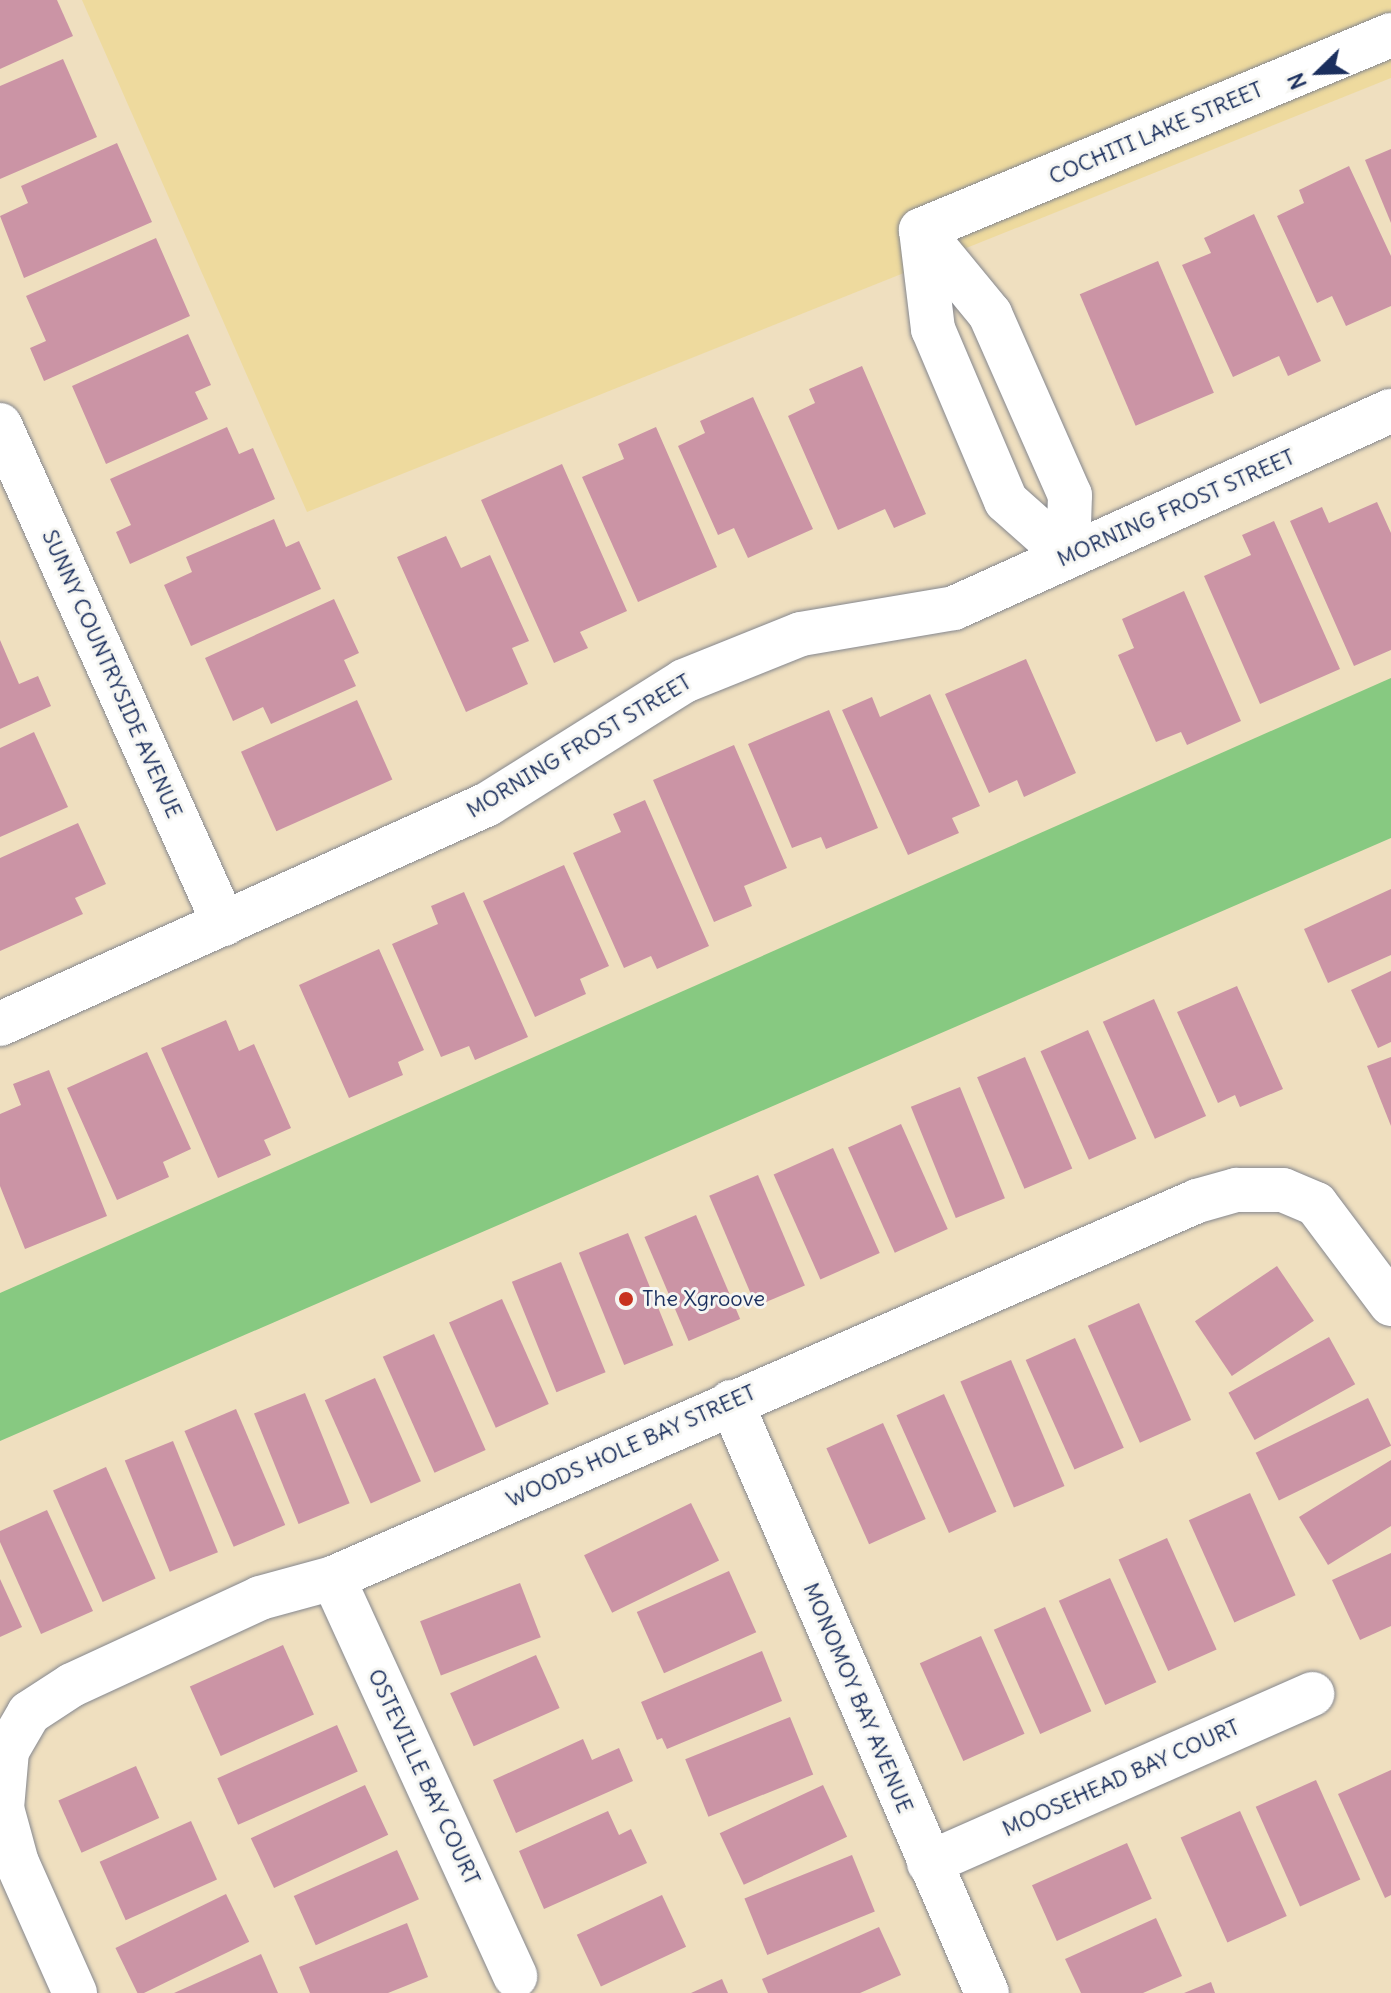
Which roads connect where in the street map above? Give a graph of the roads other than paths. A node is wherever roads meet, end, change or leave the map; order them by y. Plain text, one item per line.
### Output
1 (1391, 35) edge
2 (921, 230) junction
3 (1391, 411) edge
4 (0, 425) edge
5 (1068, 556) junction
6 (224, 924) junction
7 (0, 1024) edge
8 (1390, 1301) edge
9 (731, 1402) junction
10 (333, 1578) junction
11 (1312, 1694) dead end
12 (929, 1863) junction
13 (8, 1867) edge
14 (515, 1976) dead end
15 (75, 1993) edge
16 (987, 1993) edge

1 - 2 street, COCHITI LAKE STREET
2 - 5 street
2 - 5 street
3 - 5 street, MORNING FROST STREET
4 - 6 street, SUNNY COUNTRYSIDE AVENUE
5 - 6 street, MORNING FROST STREET
6 - 7 street, MORNING FROST STREET
8 - 9 street, WOODS HOLE BAY STREET
9 - 10 street, WOODS HOLE BAY STREET
9 - 12 street, MONOMOY BAY AVENUE
10 - 13 street, WOODS HOLE BAY STREET
10 - 14 street, OSTEVILLE BAY COURT
11 - 12 street, MOOSEHEAD BAY COURT
12 - 16 street, MONOMOY BAY AVENUE
13 - 15 street

